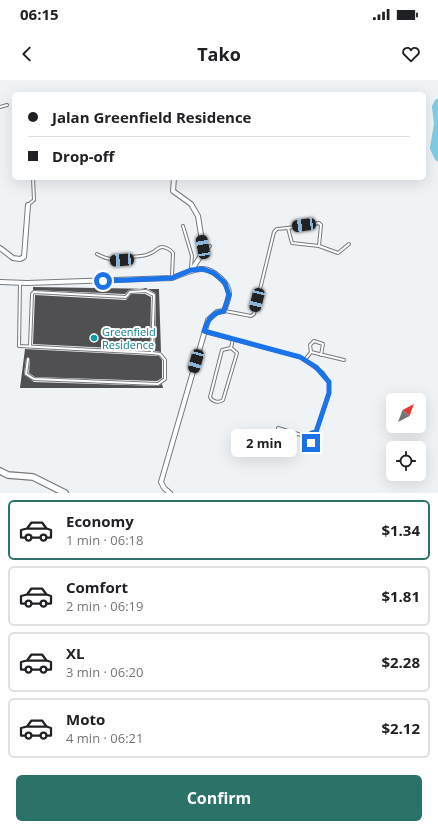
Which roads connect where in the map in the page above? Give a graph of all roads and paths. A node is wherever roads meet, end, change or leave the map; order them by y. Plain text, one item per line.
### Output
1 (7, 105) dead end
2 (0, 107) edge
3 (33, 180) edge
4 (174, 180) edge
5 (28, 205) joint
6 (183, 226) dead end
7 (288, 228) junction
8 (349, 244) dead end
9 (210, 246) dead end
10 (319, 246) junction
11 (0, 248) edge
12 (97, 254) dead end
13 (200, 257) junction
14 (191, 270) junction
15 (172, 278) junction
16 (0, 282) edge
17 (20, 283) junction
18 (224, 311) junction
19 (204, 331) junction
20 (234, 339) junction
21 (30, 346) junction
22 (231, 348) junction
23 (311, 352) junction
24 (152, 353) junction
25 (321, 355) junction
26 (28, 359) dead end
27 (305, 360) junction
28 (344, 360) dead end
29 (278, 428) dead end
30 (316, 432) junction
31 (308, 437) junction
32 (0, 472) edge
33 (55, 491) edge
34 (65, 493) edge
35 (170, 493) edge

1 - 2 lane
3 - 5 lane
4 - 13 street
5 - 11 street
6 - 14 lane
7 - 10 lane
7 - 10 lane
7 - 18 lane
8 - 10 lane
9 - 13 lane
12 - 15 lane
13 - 14 street
14 - 15 street
14 - 18 street
15 - 17 street
16 - 17 street
17 - 21 lane
18 - 19 street
19 - 20 lane
19 - 35 street
20 - 22 lane
20 - 27 lane
21 - 24 lane
21 - 24 lane
22 - 22 lane
23 - 25 lane
23 - 25 lane
23 - 27 lane
24 - 26 lane
25 - 28 lane
27 - 30 lane
29 - 31 lane
30 - 31 lane
30 - 31 lane
32 - 33 main road
33 - 34 main road

